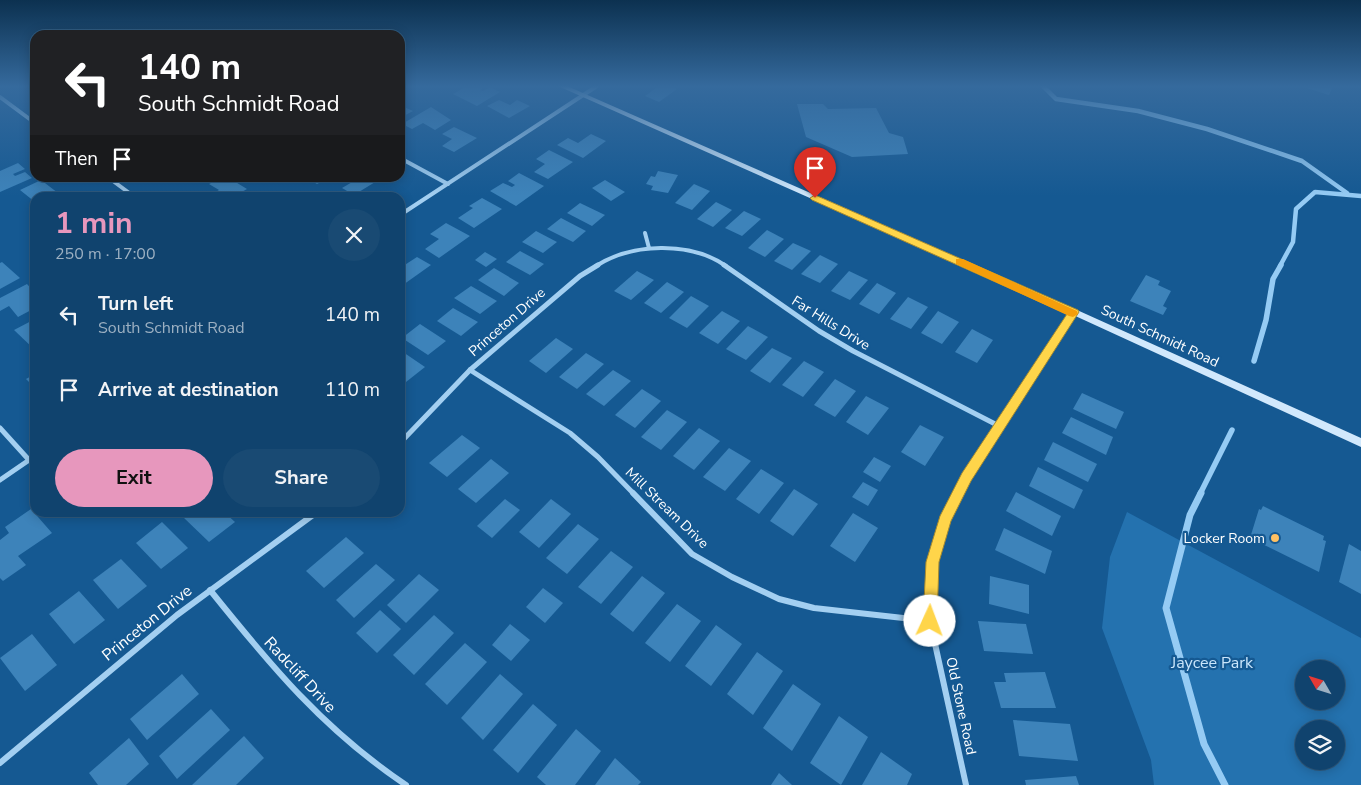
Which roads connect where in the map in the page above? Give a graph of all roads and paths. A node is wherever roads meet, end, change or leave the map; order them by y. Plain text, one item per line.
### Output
1 (542, 123) edge
2 (644, 123) edge
3 (405, 161) edge
4 (114, 182) edge
5 (448, 184) junction
6 (128, 192) edge
7 (405, 212) edge
8 (645, 233) dead end
9 (649, 248) junction
10 (1074, 312) junction
11 (470, 370) junction
12 (1001, 427) junction
13 (0, 428) edge
14 (405, 438) edge
15 (1361, 444) edge
16 (29, 460) joint
17 (0, 480) edge
18 (310, 517) edge
19 (210, 590) junction
20 (930, 621) junction
21 (0, 763) edge
22 (406, 785) edge
23 (966, 785) edge

1 - 5 street
2 - 10 street, South Schmidt Road
3 - 5 street
4 - 6 street
5 - 7 street
8 - 9 street
9 - 11 street, Princeton Drive
9 - 12 street, Far Hills Drive
10 - 12 street, Old Stone Road
10 - 15 street, South Schmidt Road
11 - 14 street, Princeton Drive
11 - 20 street, Mill Stream Drive
12 - 20 street, Old Stone Road
13 - 16 street
16 - 17 street
18 - 19 street, Princeton Drive
19 - 21 street, Princeton Drive
19 - 22 street, Radcliff Drive
20 - 23 street, Old Stone Road

